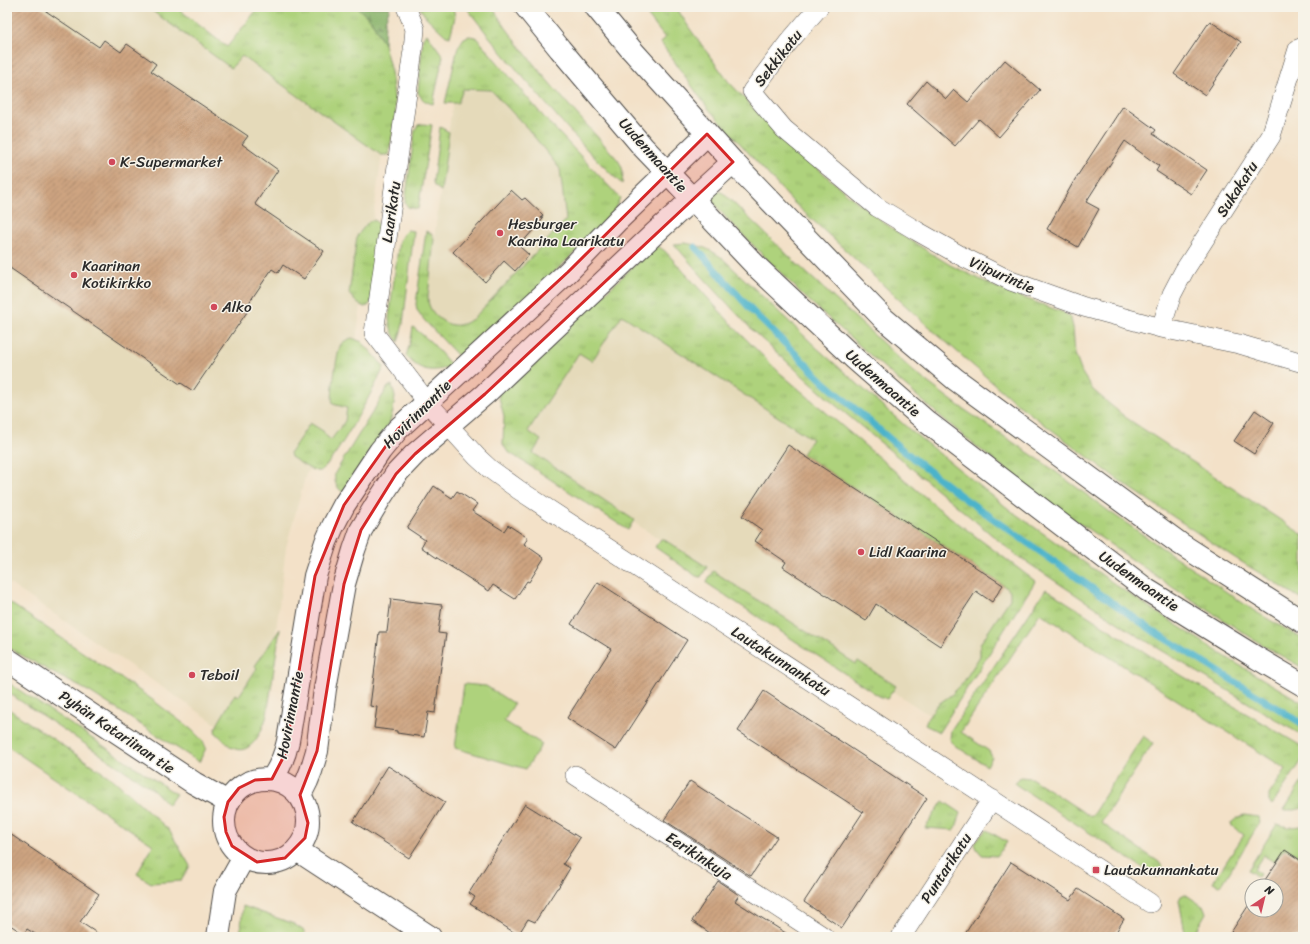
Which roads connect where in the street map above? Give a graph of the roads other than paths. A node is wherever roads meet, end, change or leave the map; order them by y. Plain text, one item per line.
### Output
1 (406, 7) edge
2 (526, 7) edge
3 (596, 7) edge
4 (819, 7) edge
5 (1303, 47) edge
6 (752, 91) joint
7 (707, 134) junction
8 (733, 162) junction
9 (667, 172) junction
10 (692, 199) junction
11 (1161, 328) junction
12 (1303, 363) edge
13 (427, 402) junction
14 (448, 425) junction
15 (1303, 622) edge
16 (7, 659) edge
17 (1303, 685) edge
18 (575, 775) dead end
19 (272, 779) junction
20 (300, 795) junction
21 (992, 799) junction
22 (228, 802) junction
23 (297, 850) junction
24 (244, 857) junction
25 (1150, 903) dead end
26 (218, 937) edge
27 (430, 937) edge
28 (824, 937) edge
29 (901, 937) edge

1 - 13 street, Laarikatu
2 - 9 street, Uudenmaantie
3 - 7 street
4 - 6 street, Sekkikatu
5 - 11 street, Sukakatu
6 - 11 street, Viipurintie
7 - 8 street
7 - 9 street, Hovirinnantie
8 - 10 street, Hovirinnantie
8 - 15 street
9 - 10 street, Uudenmaantie
9 - 13 street, Hovirinnantie
10 - 14 street, Hovirinnantie
10 - 17 street, Uudenmaantie
11 - 12 street, Viipurintie
13 - 14 street, Lautakunnankatu
13 - 19 street, Hovirinnantie
14 - 20 street, Hovirinnantie
14 - 21 street, Lautakunnankatu
16 - 22 street, Pyhän Katariinan tie
18 - 28 street, Eerikinkuja
19 - 20 street
19 - 22 street
20 - 23 street
21 - 25 street, Lautakunnankatu
21 - 29 street, Puntarikatu
22 - 24 street
23 - 24 street
23 - 27 street
24 - 26 street

